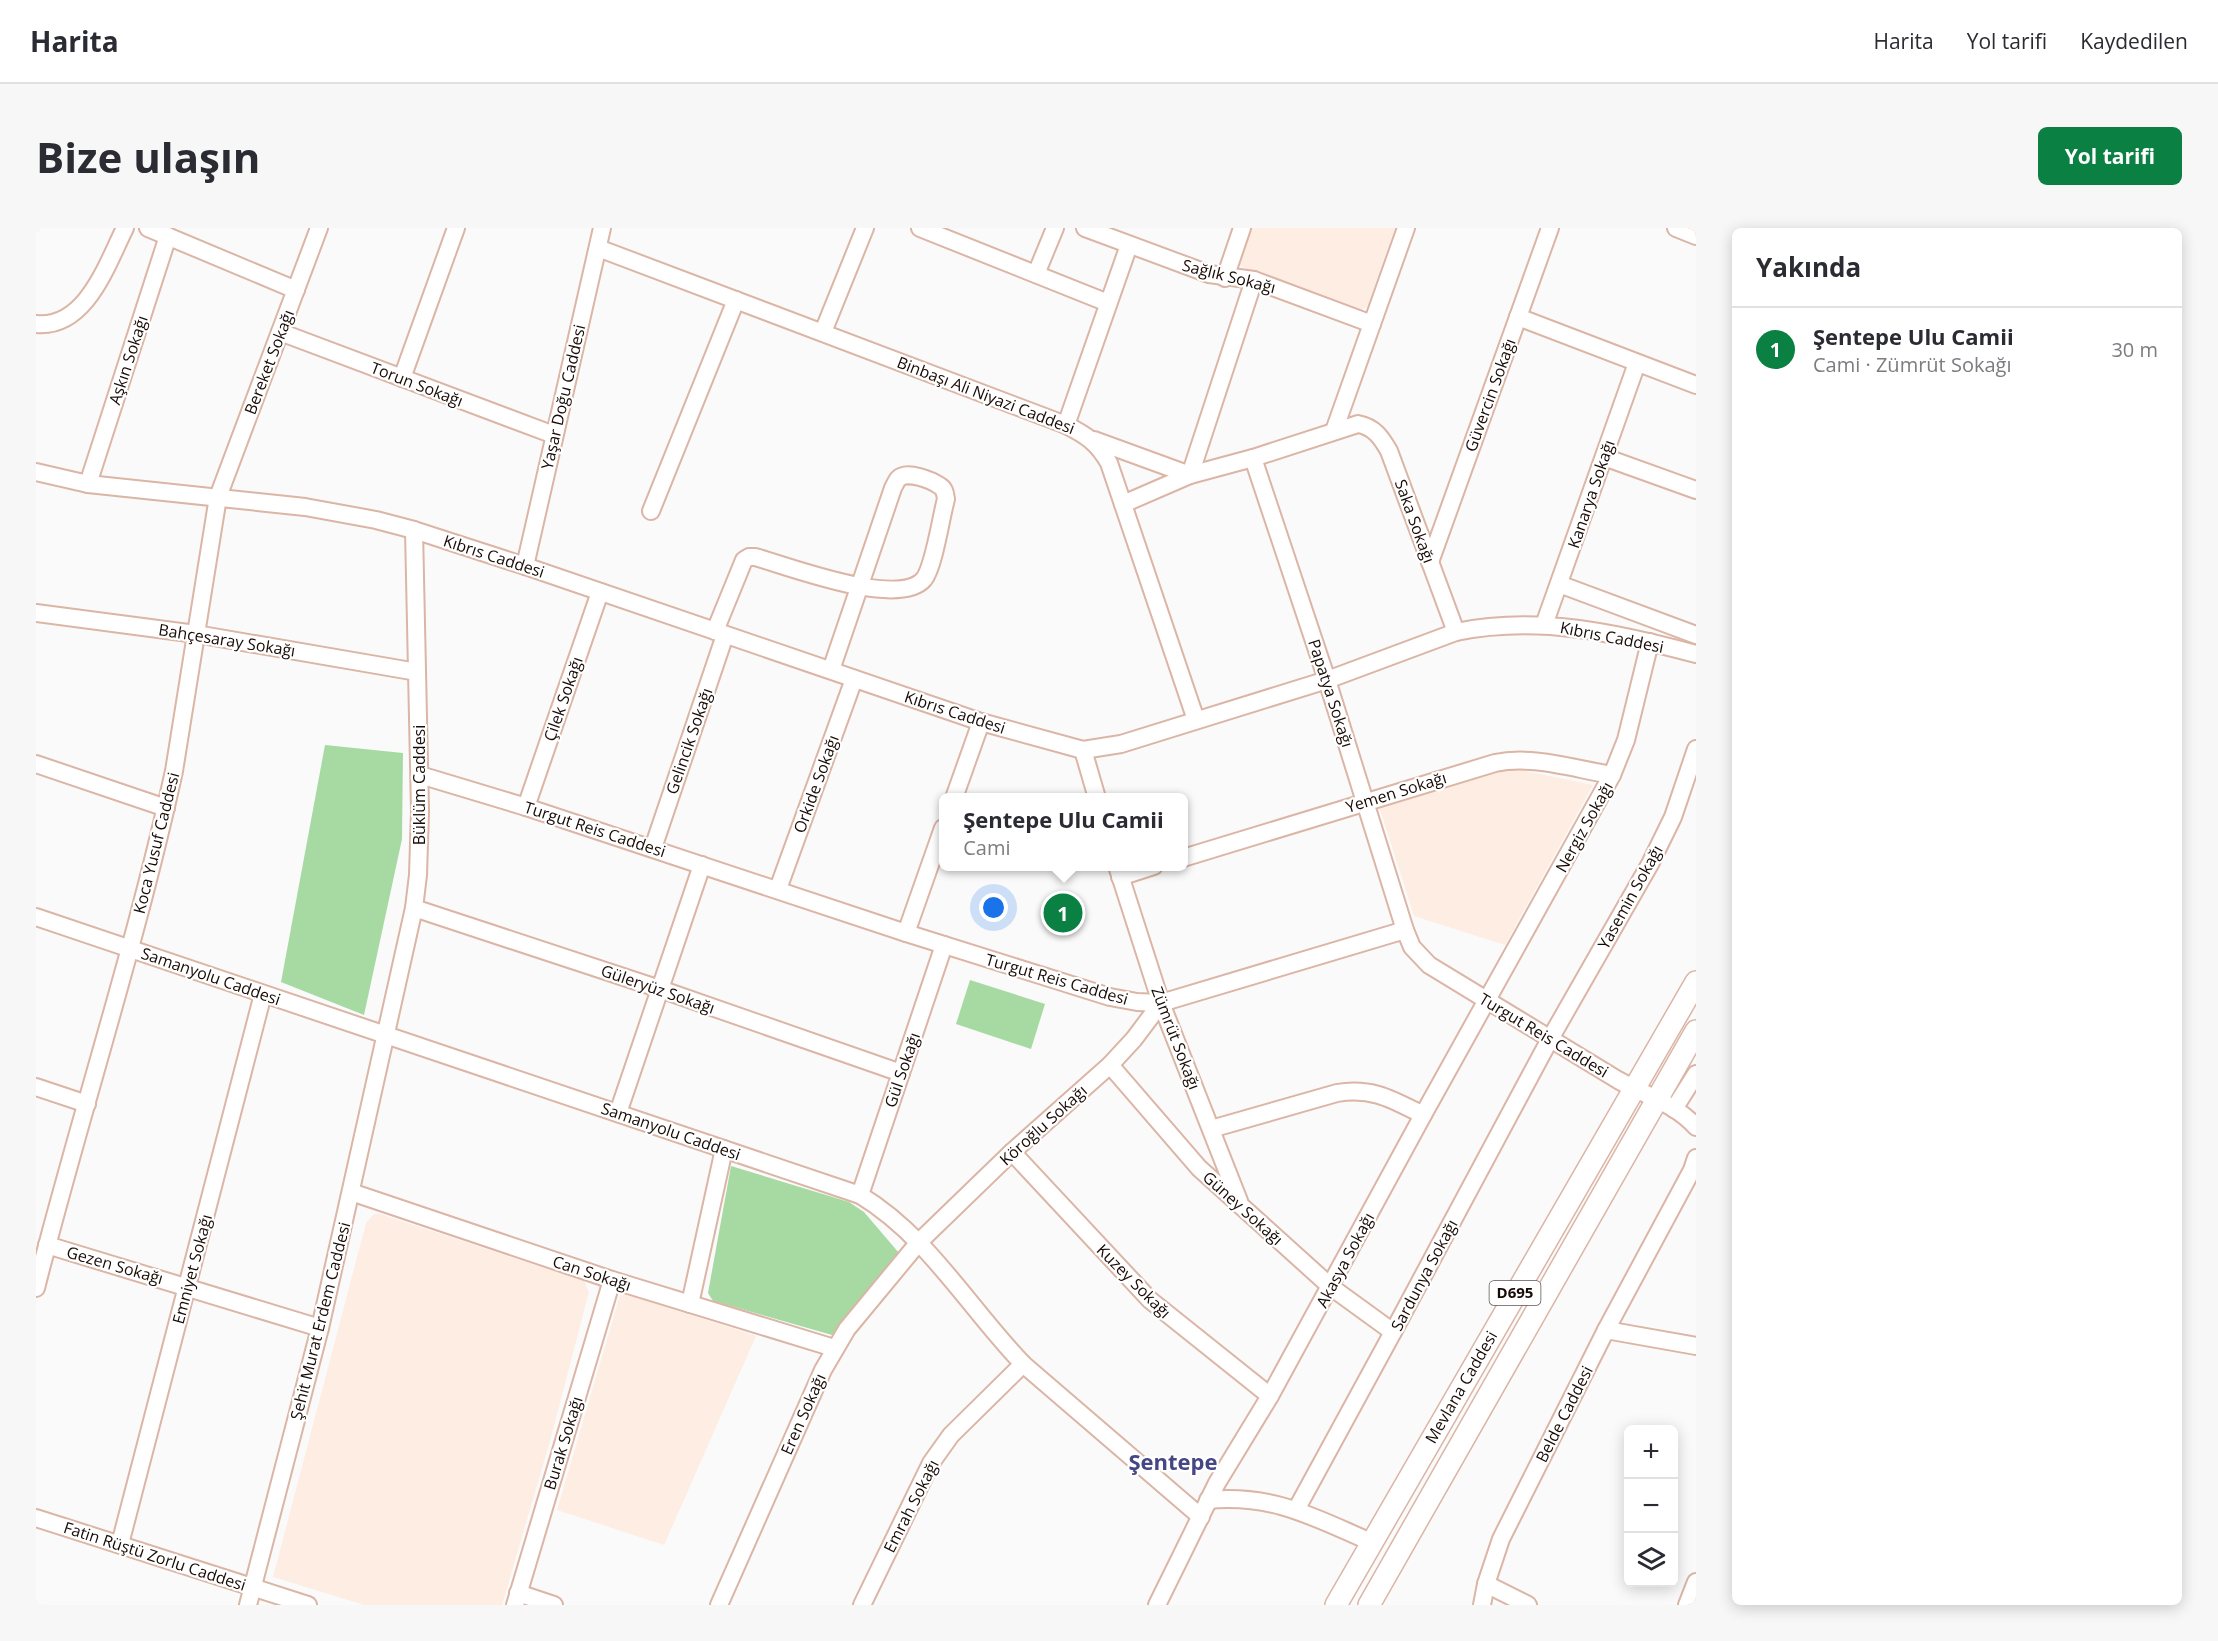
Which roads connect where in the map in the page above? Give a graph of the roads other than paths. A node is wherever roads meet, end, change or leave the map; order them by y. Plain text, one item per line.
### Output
1 (125, 228) edge
2 (148, 228) edge
3 (319, 228) edge
4 (456, 228) edge
5 (602, 228) edge
6 (865, 228) edge
7 (920, 228) edge
8 (1055, 228) edge
9 (1085, 228) edge
10 (1242, 228) edge
11 (1406, 228) edge
12 (1550, 228) edge
13 (1676, 228) edge
14 (168, 236) junction
15 (1696, 236) edge
16 (1128, 245) junction
17 (598, 248) junction
18 (1036, 274) junction
19 (1225, 278) junction
20 (1254, 280) junction
21 (296, 290) junction
22 (736, 300) junction
23 (1108, 303) junction
24 (1518, 317) junction
25 (36, 324) edge
26 (1372, 324) junction
27 (280, 332) junction
28 (823, 332) junction
29 (1637, 363) junction
30 (402, 378) junction
31 (1696, 385) edge
32 (1066, 425) junction
33 (1334, 431) junction
34 (554, 435) junction
35 (1094, 440) junction
36 (1604, 457) junction
37 (1253, 458) junction
38 (36, 472) edge
39 (1190, 475) junction
40 (88, 484) junction
41 (1696, 490) edge
42 (218, 497) junction
43 (1123, 504) junction
44 (651, 511) dead end
45 (414, 530) junction
46 (1430, 562) junction
47 (525, 566) junction
48 (1559, 584) junction
49 (859, 588) junction
50 (600, 592) junction
51 (36, 613) edge
52 (1544, 625) junction
53 (1456, 632) junction
54 (720, 633) junction
55 (196, 634) junction
56 (1696, 635) edge
57 (1650, 642) junction
58 (1696, 654) edge
59 (831, 670) junction
60 (417, 672) junction
61 (854, 679) junction
62 (1327, 680) junction
63 (1196, 720) junction
64 (981, 722) junction
65 (1696, 748) edge
66 (1083, 750) junction
67 (36, 764) edge
68 (420, 775) junction
69 (1612, 776) junction
70 (956, 793) edge
71 (1096, 793) edge
72 (1366, 801) junction
73 (526, 807) junction
74 (166, 808) junction
75 (939, 839) edge
76 (653, 848) junction
77 (1188, 856) edge
78 (702, 865) junction
79 (1118, 872) edge
80 (778, 889) junction
81 (414, 908) junction
82 (36, 916) edge
83 (1405, 930) junction
84 (906, 933) junction
85 (944, 945) junction
86 (131, 948) junction
87 (1696, 982) edge
88 (660, 989) junction
89 (263, 994) junction
90 (1487, 1000) junction
91 (1161, 1003) junction
92 (1696, 1031) edge
93 (385, 1036) junction
94 (1550, 1039) junction
95 (1110, 1065) junction
96 (901, 1073) junction
97 (1696, 1074) edge
98 (36, 1087) edge
99 (1633, 1088) junction
100 (87, 1104) junction
101 (1665, 1104) junction
102 (618, 1113) junction
103 (1423, 1115) junction
104 (1696, 1127) edge
105 (1211, 1129) junction
106 (724, 1149) junction
107 (1012, 1152) junction
108 (1696, 1158) edge
109 (351, 1192) junction
110 (860, 1195) junction
111 (1241, 1207) junction
112 (44, 1236) edge
113 (919, 1242) junction
114 (612, 1280) junction
115 (188, 1287) junction
116 (1331, 1287) junction
117 (36, 1288) edge
118 (690, 1304) junction
119 (320, 1328) junction
120 (1606, 1330) junction
121 (1393, 1332) junction
122 (1696, 1346) edge
123 (834, 1348) junction
124 (1023, 1364) junction
125 (1270, 1396) junction
126 (1208, 1500) junction
127 (1296, 1510) junction
128 (1201, 1517) junction
129 (36, 1518) edge
130 (1371, 1542) junction
131 (120, 1544) junction
132 (1696, 1582) edge
133 (1486, 1584) junction
134 (253, 1587) junction
135 (516, 1599) edge
136 (725, 1604) edge
137 (248, 1605) edge
138 (308, 1605) edge
139 (554, 1605) edge
140 (862, 1605) edge
141 (1158, 1605) edge
142 (1336, 1605) edge
143 (1369, 1605) edge
144 (1482, 1605) edge
145 (1528, 1605) edge
146 (1687, 1605) edge

1 - 25 street
2 - 14 street
3 - 21 street, Bereket Sokağı
4 - 30 street
5 - 17 street, Yaşar Doğu Caddesi
6 - 28 street
7 - 18 street
8 - 18 street
9 - 16 street, Sağlık Sokağı
10 - 19 street
11 - 26 street
12 - 24 street, Güvercin Sokağı
13 - 15 street
14 - 21 street
14 - 40 street, Aşkın Sokağı
16 - 19 street, Sağlık Sokağı
16 - 23 street
17 - 22 street, Binbaşı Ali Niyazi Caddesi
17 - 34 street, Yaşar Doğu Caddesi
18 - 23 street
19 - 20 street, Sağlık Sokağı
20 - 26 street, Sağlık Sokağı
20 - 39 street
21 - 27 street, Bereket Sokağı
22 - 28 street, Binbaşı Ali Niyazi Caddesi
22 - 44 street
23 - 32 street
24 - 29 street
24 - 46 street, Güvercin Sokağı
26 - 33 street
27 - 30 street, Torun Sokağı
27 - 42 street, Bereket Sokağı
28 - 32 street, Binbaşı Ali Niyazi Caddesi
29 - 31 street
29 - 36 street, Kanarya Sokağı
30 - 34 street, Torun Sokağı
32 - 35 street, Binbaşı Ali Niyazi Caddesi
33 - 37 street
33 - 46 street, Saka Sokağı
34 - 47 street, Yaşar Doğu Caddesi
35 - 39 street
35 - 43 street, Binbaşı Ali Niyazi Caddesi
36 - 41 street
36 - 48 street, Kanarya Sokağı
37 - 39 street
37 - 62 street, Papatya Sokağı
38 - 40 street, Kıbrıs Caddesi
39 - 43 street
40 - 42 street, Kıbrıs Caddesi
42 - 45 street, Kıbrıs Caddesi
42 - 55 street, Koca Yusuf Caddesi
43 - 63 street, Binbaşı Ali Niyazi Caddesi
45 - 47 street, Kıbrıs Caddesi
45 - 60 street, Büklüm Caddesi
46 - 53 street, Saka Sokağı
47 - 50 street, Kıbrıs Caddesi
48 - 52 street, Kanarya Sokağı
48 - 56 street, Kıbrıs Caddesi
49 - 49 street
49 - 54 street, Gelincik Sokağı
49 - 59 street
50 - 54 street, Kıbrıs Caddesi
50 - 73 street, Çilek Sokağı
51 - 55 street, Bahçesaray Sokağı
52 - 53 street, Kıbrıs Caddesi
52 - 57 street, Kıbrıs Caddesi
53 - 62 street, Kıbrıs Caddesi
54 - 59 street, Kıbrıs Caddesi
54 - 76 street, Gelincik Sokağı
55 - 60 street, Bahçesaray Sokağı
55 - 74 street, Koca Yusuf Caddesi
57 - 58 street, Kıbrıs Caddesi
57 - 69 street, Nergiz Sokağı
59 - 61 street, Kıbrıs Caddesi
60 - 68 street, Büklüm Caddesi
61 - 64 street, Kıbrıs Caddesi
61 - 80 street, Orkide Sokağı
62 - 63 street, Kıbrıs Caddesi
62 - 72 street, Papatya Sokağı
63 - 66 street, Kıbrıs Caddesi
64 - 66 street, Kıbrıs Caddesi
64 - 70 street
65 - 94 street, Yasemin Sokağı
66 - 71 street
67 - 74 street
68 - 73 street, Turgut Reis Caddesi
68 - 81 street, Büklüm Caddesi
69 - 72 street, Yemen Sokağı
69 - 90 street, Nergiz Sokağı
72 - 77 street, Yemen Sokağı
72 - 83 street, Papatya Sokağı
73 - 76 street, Turgut Reis Caddesi
74 - 86 street, Koca Yusuf Caddesi
75 - 84 street
76 - 78 street, Turgut Reis Caddesi
78 - 80 street, Turgut Reis Caddesi
78 - 88 street
79 - 91 street, Zümrüt Sokağı
80 - 84 street, Turgut Reis Caddesi
81 - 88 street, Güleryüz Sokağı
81 - 93 street, Büklüm Caddesi
82 - 86 street, Samanyolu Caddesi
83 - 90 street, Turgut Reis Caddesi
83 - 91 street, Turgut Reis Caddesi
84 - 85 street, Turgut Reis Caddesi
85 - 91 street, Turgut Reis Caddesi
85 - 96 street, Gül Sokağı
86 - 89 street, Samanyolu Caddesi
86 - 100 street, Koca Yusuf Caddesi
87 - 99 main road, Mevlana Caddesi / D695
88 - 96 street, Güleryüz Sokağı
88 - 102 street
89 - 93 street, Samanyolu Caddesi
89 - 115 street, Emniyet Sokağı
90 - 94 street, Turgut Reis Caddesi
90 - 103 street, Akasya Sokağı
91 - 95 street, Köroğlu Sokağı
91 - 105 street, Zümrüt Sokağı
92 - 101 main road, Mevlana Caddesi / D695
93 - 102 street, Samanyolu Caddesi
93 - 109 street, Şehit Murat Erdem Caddesi
94 - 99 street, Turgut Reis Caddesi
94 - 121 street, Sardunya Sokağı
95 - 107 street, Köroğlu Sokağı
95 - 111 street, Güney Sokağı
96 - 110 street, Gül Sokağı
97 - 101 street
98 - 100 street
99 - 101 street, Turgut Reis Caddesi
99 - 130 main road, Mevlana Caddesi / D695
100 - 112 street, Koca Yusuf Caddesi
101 - 104 street, Turgut Reis Caddesi
101 - 143 main road, Mevlana Caddesi / D695
102 - 106 street, Samanyolu Caddesi
103 - 105 street
103 - 116 street, Akasya Sokağı
105 - 111 street, Zümrüt Sokağı
106 - 110 street, Samanyolu Caddesi
106 - 118 street
107 - 113 street, Köroğlu Sokağı
107 - 125 street, Kuzey Sokağı
108 - 120 street, Belde Caddesi
109 - 114 street, Can Sokağı
109 - 119 street, Şehit Murat Erdem Caddesi
110 - 113 street, Samanyolu Caddesi
111 - 116 street, Güney Sokağı
112 - 115 street, Gezen Sokağı
112 - 117 street, Koca Yusuf Caddesi
113 - 123 street, Eren Sokağı
113 - 124 street, Samanyolu Caddesi
114 - 118 street, Can Sokağı
114 - 135 street, Burak Sokağı
115 - 119 street, Gezen Sokağı
115 - 131 street, Emniyet Sokağı
116 - 121 street, Güney Sokağı
116 - 125 street, Akasya Sokağı
118 - 123 street, Can Sokağı
119 - 134 street, Şehit Murat Erdem Caddesi
120 - 122 street
120 - 133 street, Belde Caddesi
121 - 127 street, Sardunya Sokağı
123 - 136 street, Eren Sokağı
124 - 128 street, Samanyolu Caddesi
124 - 140 street, Emrah Sokağı
125 - 126 street, Akasya Sokağı
126 - 127 street
126 - 128 street, Akasya Sokağı
127 - 130 street
128 - 141 street, Akasya Sokağı
129 - 131 street, Fatin Rüştü Zorlu Caddesi
130 - 142 main road, Mevlana Caddesi / D695
131 - 134 street, Fatin Rüştü Zorlu Caddesi
132 - 146 street
133 - 144 street, Belde Caddesi
133 - 145 street
134 - 137 street, Şehit Murat Erdem Caddesi
134 - 138 street, Fatin Rüştü Zorlu Caddesi
135 - 139 street

